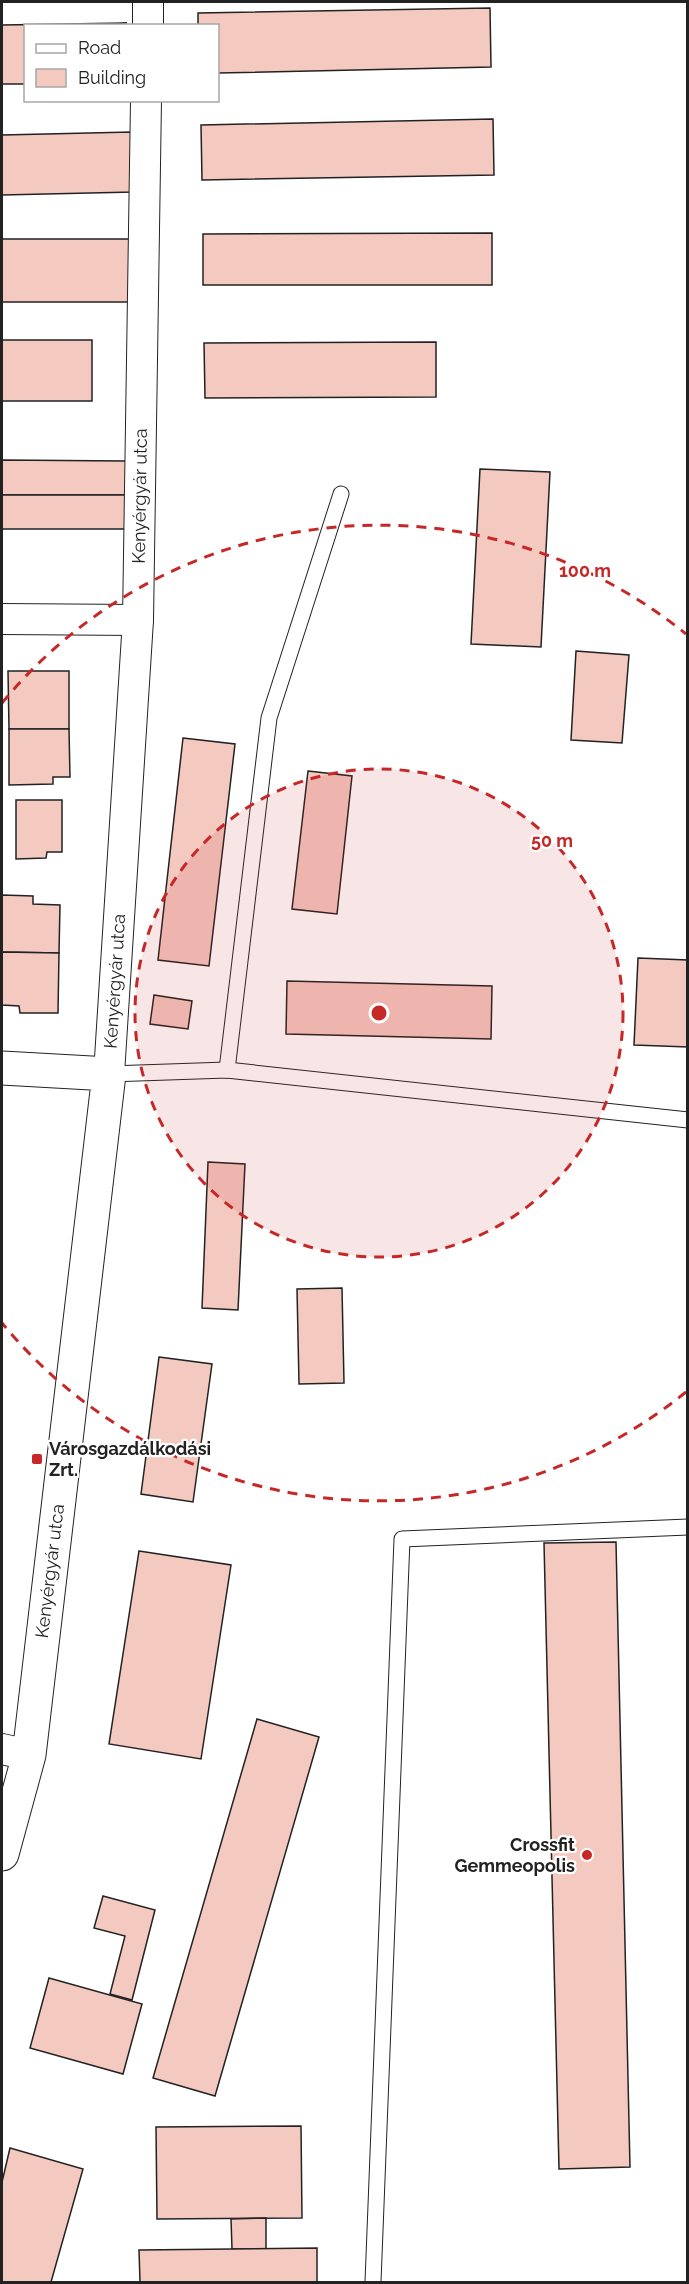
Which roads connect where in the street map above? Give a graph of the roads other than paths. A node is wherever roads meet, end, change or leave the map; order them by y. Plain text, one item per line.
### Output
1 (148, 2) edge
2 (148, 24) edge
3 (146, 102) edge
4 (341, 494) dead end
5 (2, 620) edge
6 (138, 620) junction
7 (2, 1068) edge
8 (227, 1071) junction
9 (109, 1074) junction
10 (687, 1120) edge
11 (687, 1527) edge
12 (15, 1752) edge
13 (2, 1854) edge
14 (373, 2283) edge

1 - 2 street
3 - 6 street, Kenyérgyár utca
4 - 8 lane
5 - 6 street
6 - 9 street, Kenyérgyár utca
7 - 9 street
8 - 9 lane
8 - 10 lane
9 - 12 street, Kenyérgyár utca
11 - 14 lane
12 - 13 street, Kenyérgyár utca

